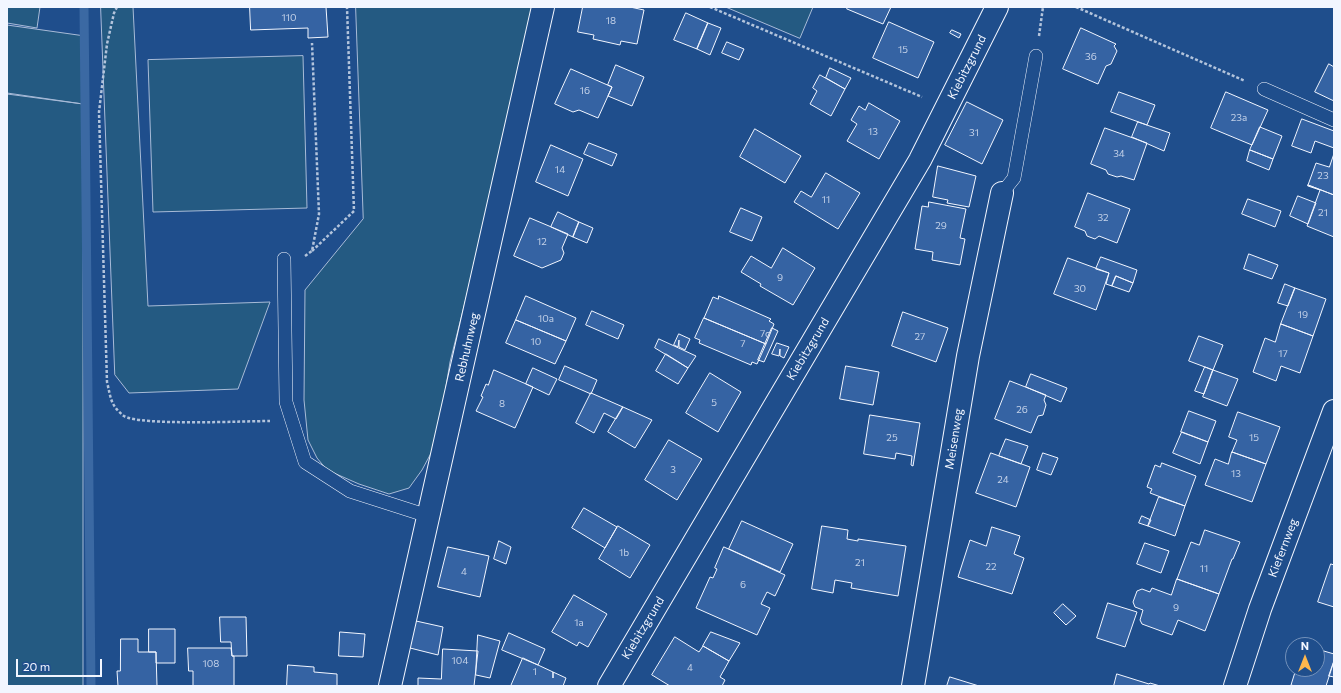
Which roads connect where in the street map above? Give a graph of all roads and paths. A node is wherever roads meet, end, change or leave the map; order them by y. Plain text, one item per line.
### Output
1 (117, 7) edge
2 (347, 7) edge
3 (544, 7) edge
4 (710, 7) edge
5 (997, 7) edge
6 (1043, 7) edge
7 (1076, 7) edge
8 (312, 43) dead end
9 (1036, 56) joint
10 (1264, 89) joint
11 (946, 108) junction
12 (1334, 120) edge
13 (1002, 193) joint
14 (312, 251) junction
15 (284, 259) joint
16 (1334, 411) edge
17 (292, 421) junction
18 (428, 516) junction
19 (390, 686) edge
20 (609, 686) edge
21 (913, 686) edge
22 (1235, 686) edge

1 - 17 path
2 - 14 path
3 - 18 street, Rebhuhnweg
4 - 11 path
5 - 11 street, Kiebitzgrund
6 - 9 path
7 - 10 path
8 - 14 path
9 - 13 lane
10 - 12 lane
11 - 20 street, Kiebitzgrund
13 - 21 street, Meisenweg
14 - 15 path
15 - 17 lane
16 - 22 street, Kiefernweg
17 - 18 lane
18 - 19 street, Rebhuhnweg

